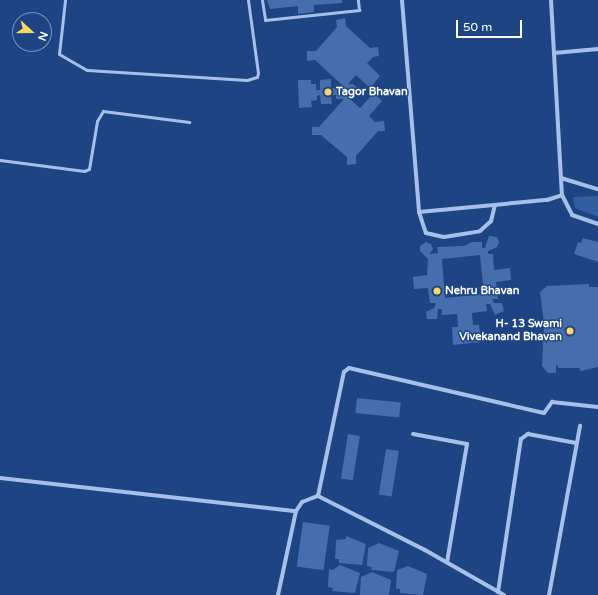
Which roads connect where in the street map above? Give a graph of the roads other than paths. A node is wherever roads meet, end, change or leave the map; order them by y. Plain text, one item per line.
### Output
1 (65, 0) edge
2 (248, 0) edge
3 (262, 0) edge
4 (358, 0) edge
5 (402, 0) edge
6 (551, 0) edge
7 (598, 49) edge
8 (554, 53) junction
9 (189, 122) dead end
10 (0, 160) edge
11 (561, 178) junction
12 (598, 189) edge
13 (562, 195) junction
14 (496, 205) junction
15 (419, 212) junction
16 (598, 224) edge
17 (598, 407) edge
18 (580, 426) dead end
19 (413, 434) dead end
20 (576, 443) junction
21 (0, 478) edge
22 (318, 496) junction
23 (296, 511) junction
24 (447, 562) junction
25 (498, 592) junction
26 (278, 595) edge
27 (504, 595) edge
28 (549, 595) edge

1 - 2 lane
3 - 4 lane
5 - 15 street
6 - 8 street
7 - 8 street
8 - 11 street
9 - 10 lane
11 - 12 street
11 - 13 street
13 - 14 street
13 - 16 street
14 - 15 street
14 - 15 street
17 - 22 street
18 - 20 street
19 - 24 street
20 - 25 street
20 - 28 street
21 - 23 street
22 - 23 street
22 - 24 street
23 - 26 street
24 - 25 street
25 - 27 street

